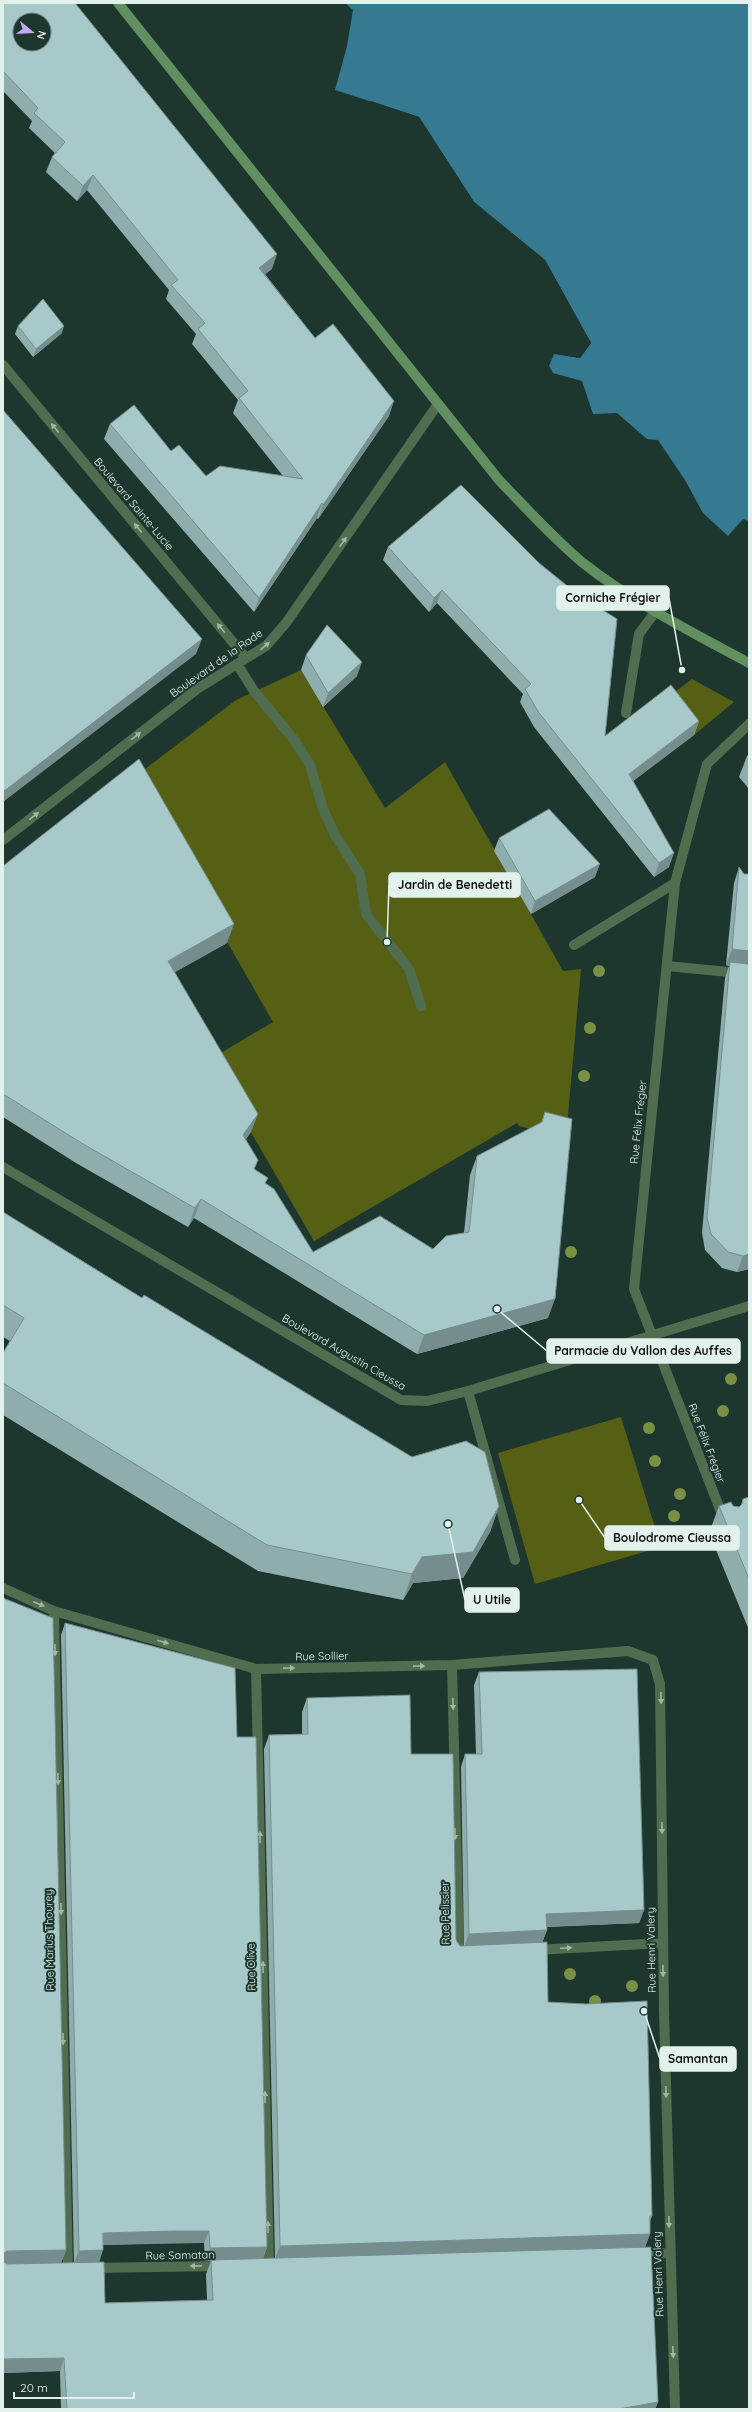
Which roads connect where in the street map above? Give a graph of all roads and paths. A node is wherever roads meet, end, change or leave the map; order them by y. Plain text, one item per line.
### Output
1 (118, 3) edge
2 (3, 365) edge
3 (438, 404) junction
4 (655, 612) junction
5 (246, 658) junction
6 (749, 663) edge
7 (237, 664) junction
8 (626, 713) dead end
9 (749, 724) edge
10 (3, 840) edge
11 (675, 884) junction
12 (574, 945) dead end
13 (667, 966) junction
14 (749, 974) edge
15 (420, 1006) dead end
16 (3, 1167) edge
17 (749, 1306) edge
18 (652, 1335) junction
19 (468, 1391) junction
20 (727, 1528) edge
21 (515, 1560) dead end
22 (3, 1588) edge
23 (54, 1610) junction
24 (653, 1660) joint
25 (452, 1665) junction
26 (256, 1669) junction
27 (663, 1943) junction
28 (521, 1950) edge
29 (473, 1953) edge
30 (669, 2253) junction
31 (630, 2254) edge
32 (269, 2265) edge
33 (230, 2266) edge
34 (76, 2268) junction
35 (54, 2269) edge
36 (675, 2409) edge

1 - 3 main road
5 -> 2 street, Boulevard Sainte-Lucie
3 - 4 main road
5 -> 3 street, Boulevard de la Rade
4 - 6 main road
4 - 8 street
5 - 7 street, Boulevard de la Rade
10 -> 7 street, Boulevard de la Rade
7 - 15 street
9 - 11 street, Rue Félix Frégier
11 - 12 street
11 - 13 street, Rue Félix Frégier
13 - 14 street
13 - 18 street, Rue Félix Frégier
16 - 19 street, Boulevard Augustin Cieussa
17 - 18 street, Boulevard Augustin Cieussa
18 - 19 street, Boulevard Augustin Cieussa
18 - 20 street, Rue Félix Frégier
19 - 21 street
22 -> 23 street, Rue Sollier
23 -> 26 street, Rue Sollier
23 -> 34 street, Rue Marius Thourey
24 - 25 street, Rue Sollier
24 -> 27 street, Rue Henri Valery
26 -> 25 street, Rue Sollier
25 -> 29 street, Rue Pelissier
32 -> 26 street, Rue Olive
28 -> 27 street
27 -> 30 street, Rue Henri Valery
30 - 31 street
30 -> 36 street, Rue Henri Valery
33 -> 34 street, Rue Samatan
34 - 35 street, Rue Samatan

